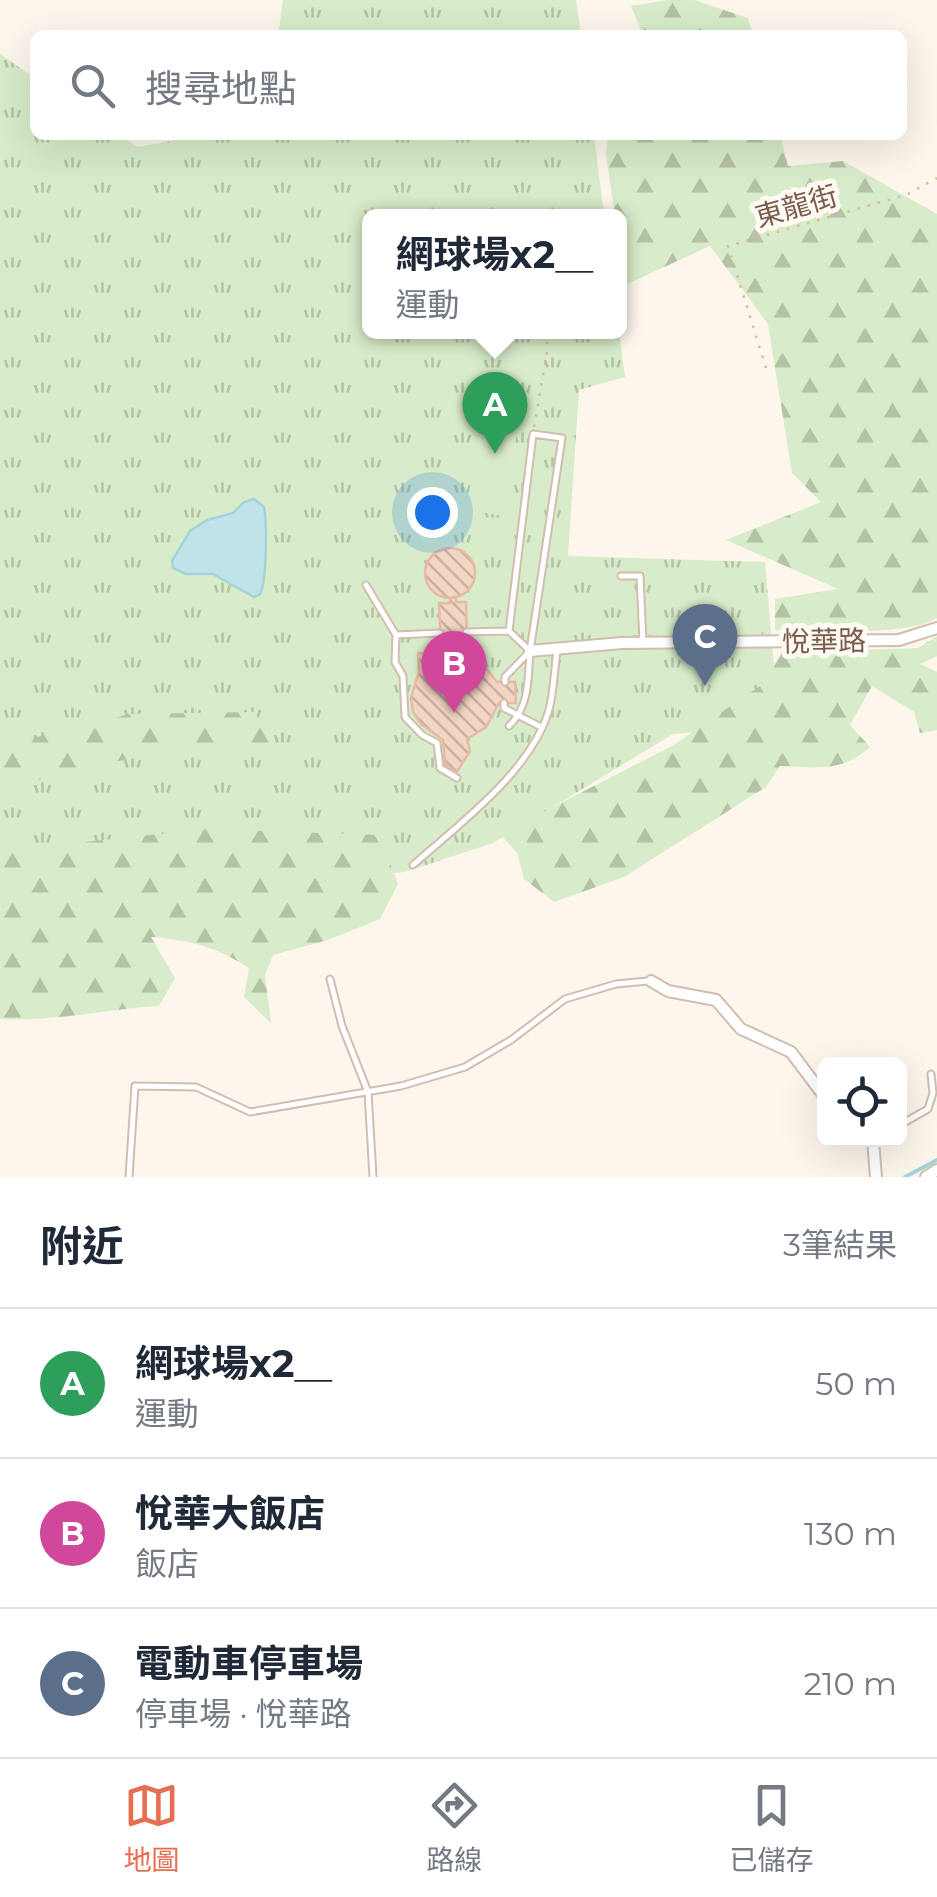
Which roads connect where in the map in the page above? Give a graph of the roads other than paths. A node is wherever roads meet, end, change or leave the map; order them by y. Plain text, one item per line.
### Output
1 (622, 576) dead end
2 (366, 585) dead end
3 (937, 628) edge
4 (509, 630) junction
5 (466, 632) dead end
6 (440, 633) dead end
7 (396, 635) junction
8 (643, 643) junction
9 (530, 651) junction
10 (557, 651) junction
11 (504, 682) dead end
12 (504, 703) dead end
13 (519, 717) junction
14 (510, 726) dead end
15 (542, 726) junction
16 (457, 778) dead end
17 (413, 865) dead end
18 (330, 980) dead end
19 (651, 981) joint
20 (932, 1074) dead end
21 (817, 1087) edge
22 (368, 1092) junction
23 (907, 1120) edge
24 (874, 1147) edge
25 (937, 1170) edge
26 (129, 1177) edge
27 (373, 1177) edge
28 (876, 1177) edge
29 (926, 1177) edge

1 - 8 lane
2 - 7 lane
3 - 8 street, 悅華路
4 - 5 lane
4 - 9 lane
4 - 9 lane
6 - 7 lane
7 - 16 lane
8 - 10 street, 悅華路
9 - 10 street, 悅華路
9 - 11 lane
9 - 13 lane
10 - 15 lane
12 - 13 lane
13 - 14 lane
13 - 15 lane
15 - 17 lane
18 - 22 lane
19 - 21 street
19 - 22 lane
20 - 23 lane
22 - 26 lane
22 - 27 lane
24 - 28 street
25 - 29 street

